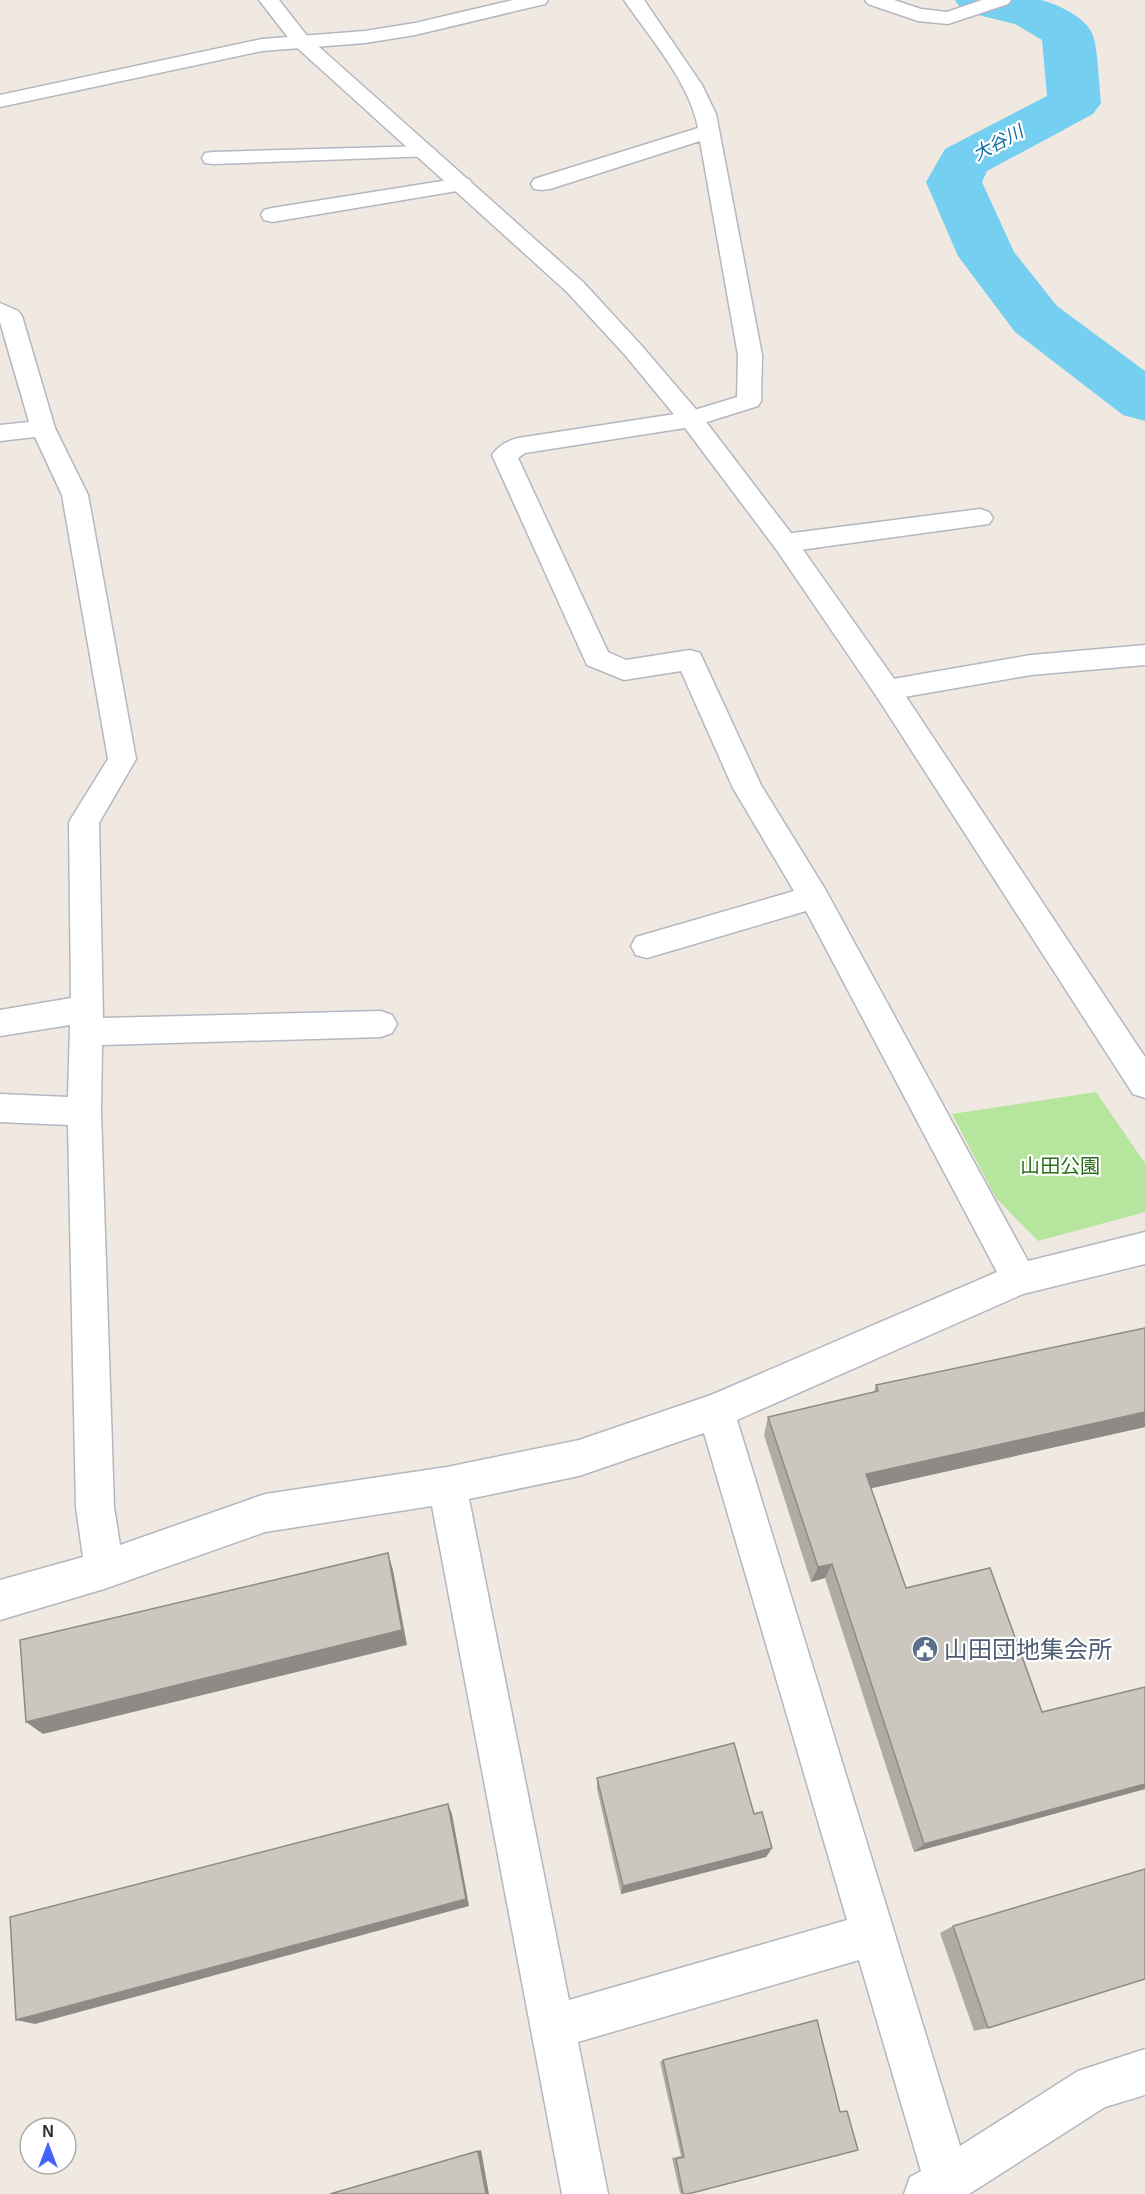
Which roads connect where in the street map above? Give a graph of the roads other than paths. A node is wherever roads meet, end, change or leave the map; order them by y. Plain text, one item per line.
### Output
1 (269, 0) edge
2 (538, 0) edge
3 (634, 0) edge
4 (875, 0) edge
5 (1001, 0) edge
6 (301, 41) junction
7 (0, 101) edge
8 (708, 132) junction
9 (426, 152) junction
10 (213, 158) dead end
11 (461, 184) junction
12 (542, 184) dead end
13 (272, 215) dead end
14 (0, 310) edge
15 (691, 419) junction
16 (43, 428) junction
17 (0, 433) edge
18 (980, 518) dead end
19 (785, 543) junction
20 (1145, 655) edge
21 (887, 690) junction
22 (814, 897) junction
23 (647, 946) dead end
24 (87, 1021) junction
25 (0, 1023) edge
26 (381, 1024) dead end
27 (1145, 1084) edge
28 (0, 1108) edge
29 (84, 1112) junction
30 (1145, 1248) edge
31 (1019, 1279) junction
32 (716, 1411) junction
33 (447, 1485) junction
34 (104, 1570) junction
35 (0, 1600) edge
36 (874, 1934) junction
37 (553, 2027) junction
38 (1145, 2072) edge
39 (937, 2187) edge
40 (585, 2194) edge

1 - 6 street
2 - 6 street
3 - 8 street
4 - 5 street
6 - 7 street
6 - 9 street
8 - 12 street
8 - 15 street
9 - 10 street
9 - 11 street
11 - 13 street
11 - 15 street
14 - 16 street
15 - 19 street
15 - 22 street
16 - 17 street
16 - 24 street
18 - 19 street
19 - 21 street
20 - 21 street
21 - 27 street
22 - 23 street
22 - 31 street
24 - 25 street
24 - 26 street
24 - 29 street
28 - 29 street
29 - 34 street
30 - 31 street
31 - 32 street
32 - 33 street
32 - 36 street
33 - 34 street
33 - 37 street
34 - 35 street
36 - 37 street
36 - 39 street
37 - 40 street
38 - 39 street

